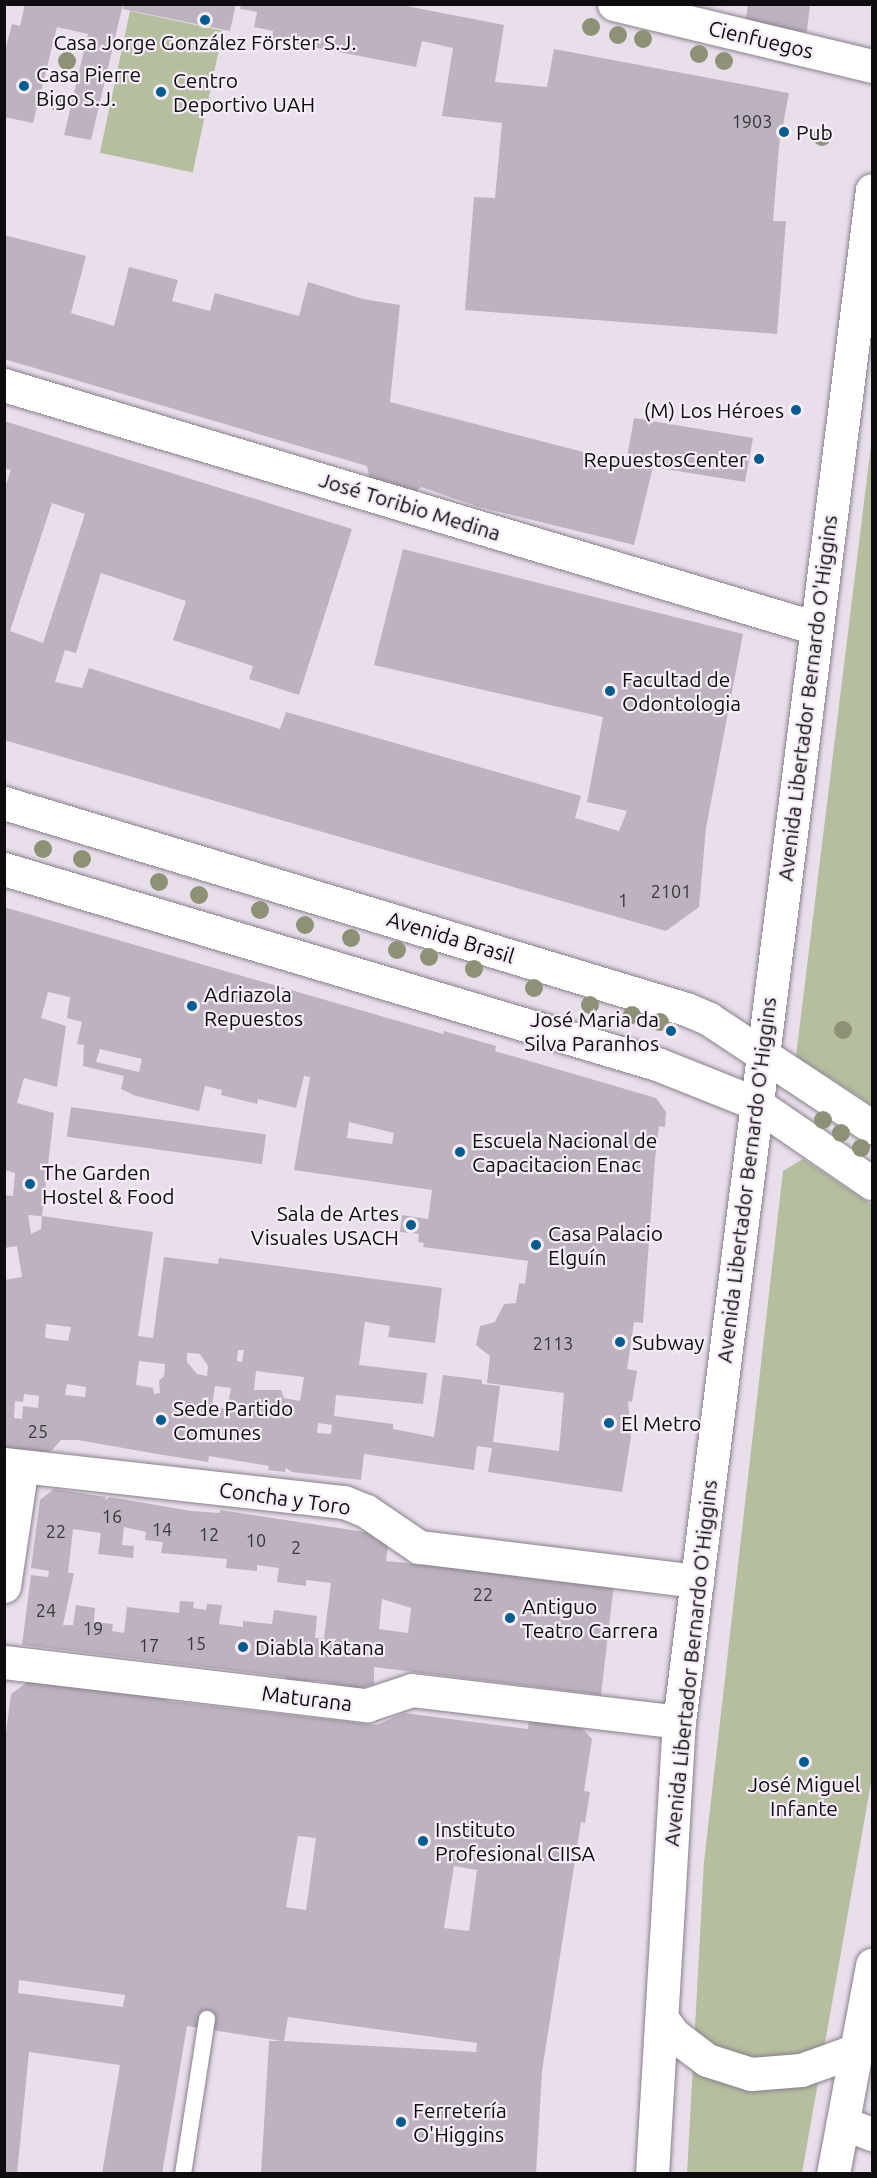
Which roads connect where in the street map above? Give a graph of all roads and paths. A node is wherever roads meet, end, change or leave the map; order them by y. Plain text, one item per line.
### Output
1 (614, 4) edge
2 (873, 66) edge
3 (873, 190) edge
4 (4, 385) edge
5 (816, 628) junction
6 (4, 803) edge
7 (4, 869) edge
8 (760, 1056) junction
9 (755, 1103) junction
10 (873, 1127) edge
11 (873, 1182) edge
12 (13, 1465) edge
13 (697, 1581) junction
14 (4, 1586) edge
15 (4, 1662) edge
16 (679, 1722) junction
17 (873, 1965) edge
18 (207, 2019) dead end
19 (662, 2019) junction
20 (856, 2050) junction
21 (843, 2122) junction
22 (873, 2134) edge
23 (183, 2174) edge
24 (652, 2174) edge
25 (833, 2174) edge

1 - 2 main road, Cienfuegos
3 - 5 main road, Avenida Libertador Bernardo O'Higgins
4 - 5 main road, José Toribio Medina
5 - 8 main road, Avenida Libertador Bernardo O'Higgins
6 - 8 main road, Avenida Brasil
7 - 9 main road
8 - 9 main road, Avenida Libertador Bernardo O'Higgins
8 - 10 main road, Avenida Brasil
9 - 11 main road
9 - 13 main road, Avenida Libertador Bernardo O'Higgins
12 - 13 main road, Concha y Toro
12 - 14 main road
13 - 16 main road, Avenida Libertador Bernardo O'Higgins
15 - 16 main road, Maturana
16 - 19 main road, Avenida Libertador Bernardo O'Higgins
17 - 20 main road
18 - 23 lane
19 - 20 main road
19 - 24 main road, Avenida Libertador Bernardo O'Higgins
20 - 21 main road
21 - 22 main road
21 - 25 main road

